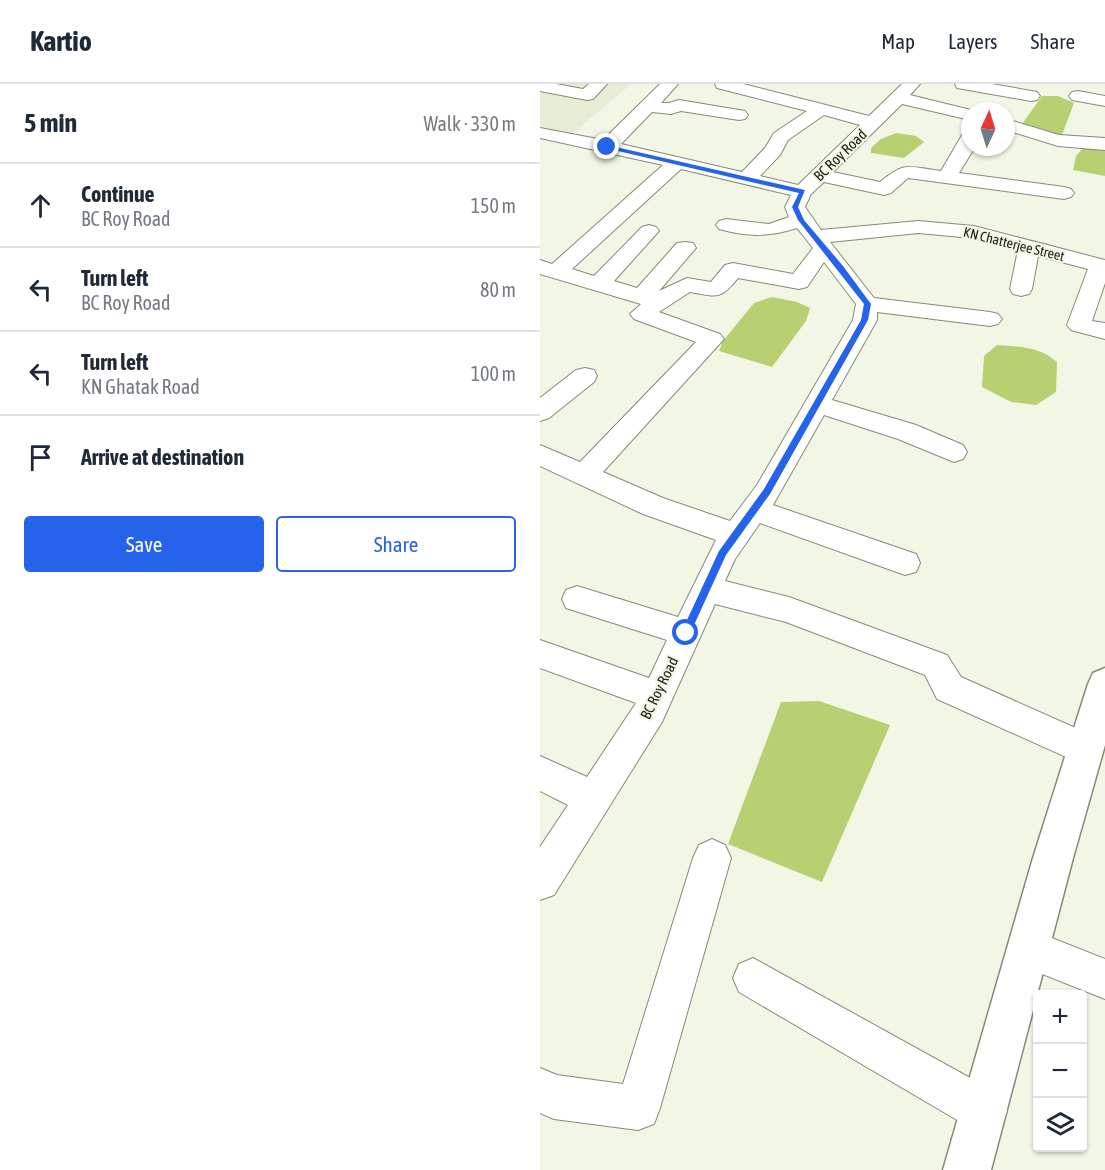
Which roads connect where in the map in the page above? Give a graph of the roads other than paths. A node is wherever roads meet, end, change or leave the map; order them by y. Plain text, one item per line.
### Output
1 (599, 84) edge
2 (670, 84) edge
3 (723, 84) edge
4 (963, 84) edge
5 (554, 87) edge
6 (906, 91) edge
7 (1031, 96) dead end
8 (1078, 96) dead end
9 (1105, 101) edge
10 (540, 105) edge
11 (647, 106) junction
12 (820, 110) junction
13 (961, 112) edge
14 (739, 115) dead end
15 (874, 123) junction
16 (1015, 127) edge
17 (540, 133) edge
18 (1105, 144) edge
19 (607, 147) junction
20 (961, 156) edge
21 (677, 163) junction
22 (946, 178) junction
23 (746, 179) junction
24 (811, 183) junction
25 (1064, 193) dead end
26 (726, 225) dead end
27 (649, 231) dead end
28 (813, 235) junction
29 (685, 248) dead end
30 (1029, 248) junction
31 (1102, 267) edge
32 (548, 270) edge
33 (598, 284) junction
34 (1021, 290) dead end
35 (650, 299) junction
36 (867, 304) junction
37 (990, 319) dead end
38 (1105, 331) edge
39 (585, 376) dead end
40 (817, 404) junction
41 (540, 412) edge
42 (954, 452) dead end
43 (540, 455) edge
44 (584, 475) junction
45 (754, 510) junction
46 (735, 535) junction
47 (905, 563) dead end
48 (706, 589) junction
49 (577, 599) dead end
50 (686, 633) junction
51 (540, 654) edge
52 (1105, 684) edge
53 (657, 696) junction
54 (1086, 750) junction
55 (540, 773) edge
56 (593, 799) junction
57 (712, 858) dead end
58 (540, 881) edge
59 (1029, 949) junction
60 (753, 978) dead end
61 (1105, 979) edge
62 (540, 1090) edge
63 (985, 1111) junction
64 (968, 1169) edge

1 - 5 street
2 - 11 street
3 - 12 street
4 - 7 street
5 - 10 street
6 - 13 street
6 - 15 street, BC Roy Road
8 - 9 street
11 - 14 street
11 - 19 street
12 - 15 street
12 - 23 street
15 - 24 street, BC Roy Road
16 - 18 street
17 - 19 street
19 - 21 street
20 - 22 street
21 - 23 street
21 - 32 street
22 - 24 street
22 - 25 street
23 - 24 street
24 - 28 street, BC Roy Road
26 - 28 street, KN Chatterjee Street
27 - 33 street
28 - 30 street, KN Chatterjee Street
28 - 35 street
28 - 36 street
29 - 35 street
30 - 31 street, KN Chatterjee Street
30 - 34 street
31 - 38 street
32 - 33 street
33 - 35 street
35 - 44 street
36 - 37 street
36 - 40 street, BC Roy Road
39 - 41 street
40 - 42 street
40 - 45 street, BC Roy Road
43 - 44 street
44 - 46 street
45 - 46 street, BC Roy Road
45 - 47 street
46 - 48 street, BC Roy Road
48 - 50 street, BC Roy Road
48 - 54 street
49 - 50 street
50 - 53 street, BC Roy Road
51 - 53 street
52 - 54 main road
53 - 56 street, BC Roy Road
54 - 59 main road
55 - 56 street
56 - 58 street, BC Roy Road
57 - 62 street
59 - 61 street
59 - 63 main road
60 - 63 street
63 - 64 main road

